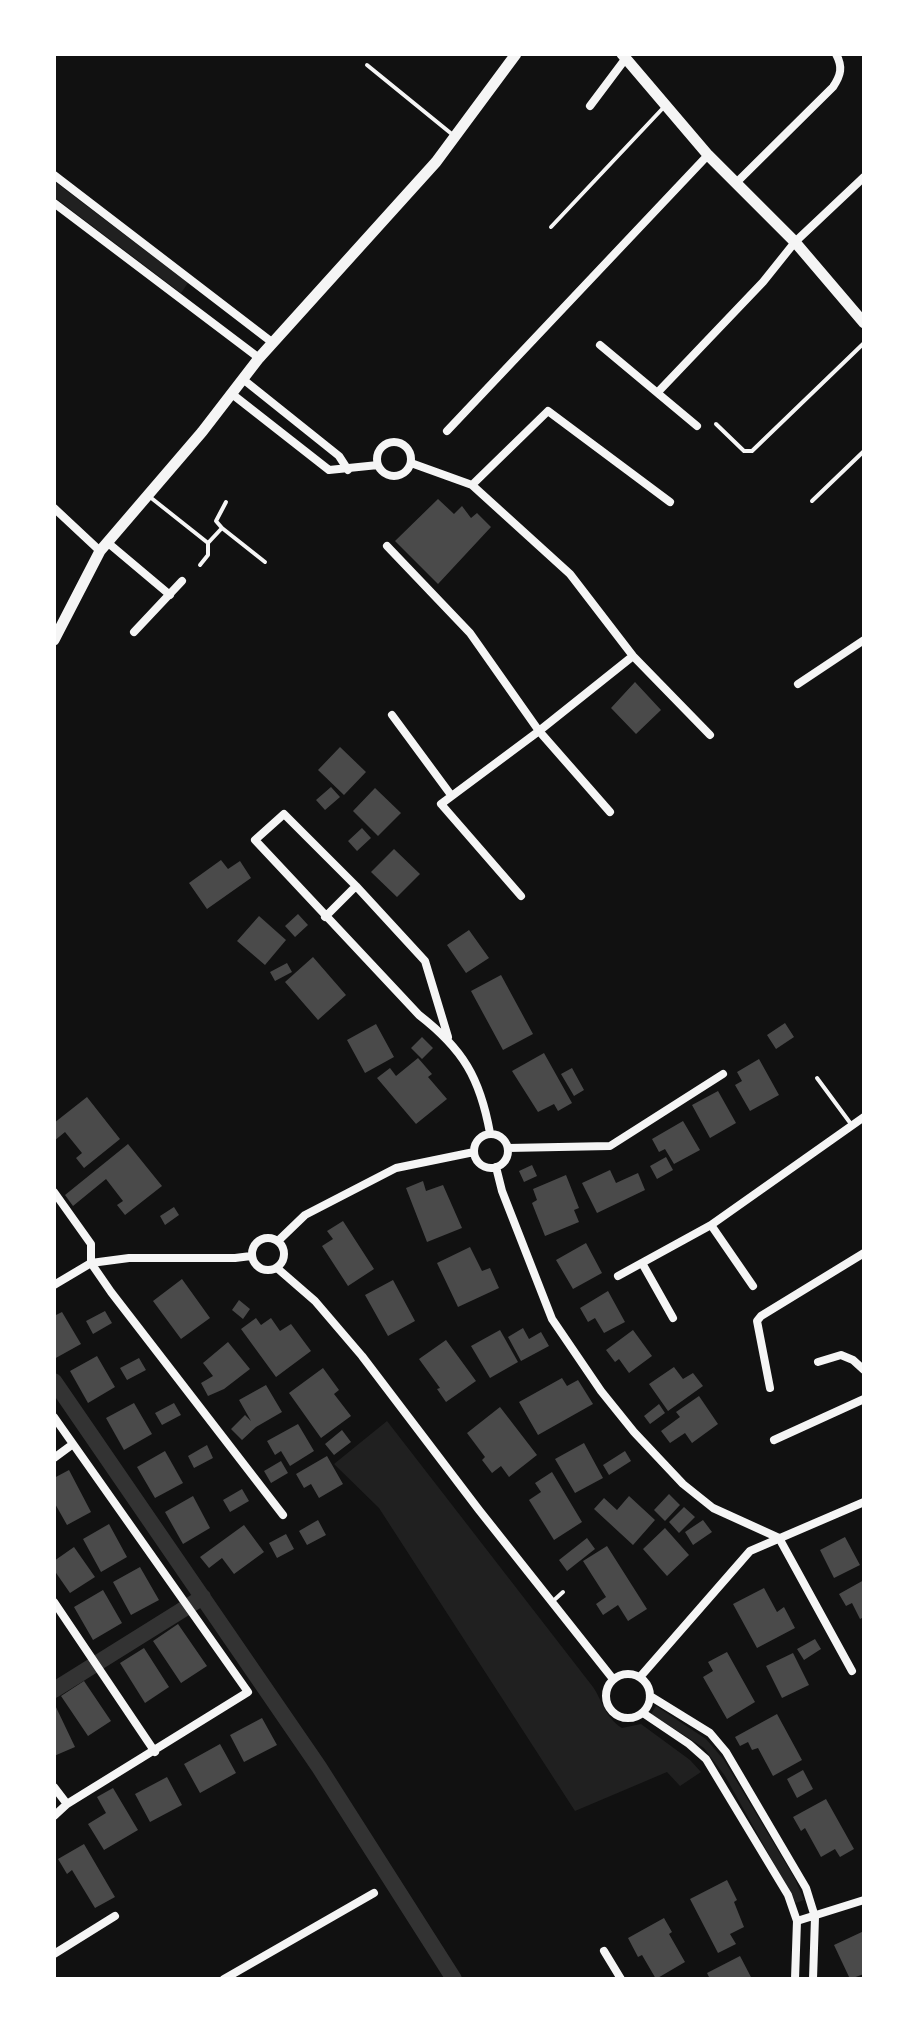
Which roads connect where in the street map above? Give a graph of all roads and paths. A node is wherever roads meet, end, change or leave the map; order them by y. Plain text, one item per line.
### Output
1 (836, 54) edge
2 (512, 55) edge
3 (624, 56) edge
4 (367, 65) dead end
5 (590, 106) dead end
6 (666, 106) junction
7 (455, 136) junction
8 (708, 155) junction
9 (54, 175) edge
10 (864, 177) edge
11 (736, 183) junction
12 (54, 203) edge
13 (551, 227) dead end
14 (795, 242) junction
15 (864, 323) edge
16 (273, 343) junction
17 (864, 343) edge
18 (600, 345) dead end
19 (259, 358) junction
20 (244, 380) junction
21 (658, 392) junction
22 (232, 394) junction
23 (716, 424) dead end
24 (697, 426) dead end
25 (447, 431) dead end
26 (864, 451) edge
27 (411, 463) junction
28 (378, 465) junction
29 (348, 470) junction
30 (472, 485) junction
31 (148, 495) junction
32 (812, 501) dead end
33 (226, 502) dead end
34 (670, 502) dead end
35 (54, 508) edge
36 (222, 528) junction
37 (208, 543) junction
38 (104, 546) junction
39 (387, 546) dead end
40 (265, 562) dead end
41 (200, 565) dead end
42 (182, 581) dead end
43 (170, 595) junction
44 (134, 632) dead end
45 (54, 640) edge
46 (864, 640) edge
47 (633, 656) junction
48 (798, 684) dead end
49 (392, 715) dead end
50 (539, 731) junction
51 (710, 735) dead end
52 (451, 795) junction
53 (610, 812) dead end
54 (356, 886) junction
55 (521, 896) dead end
56 (325, 917) junction
57 (448, 1037) junction
58 (723, 1074) dead end
59 (817, 1078) dead end
60 (864, 1117) edge
61 (852, 1126) junction
62 (490, 1133) junction
63 (508, 1148) junction
64 (474, 1152) junction
65 (496, 1167) junction
66 (54, 1192) edge
67 (711, 1225) junction
68 (278, 1241) junction
69 (864, 1253) edge
70 (251, 1256) junction
71 (91, 1263) junction
72 (642, 1263) junction
73 (277, 1268) junction
74 (618, 1276) dead end
75 (54, 1285) edge
76 (753, 1286) dead end
77 (673, 1318) dead end
78 (818, 1362) dead end
79 (864, 1370) edge
80 (770, 1388) dead end
81 (864, 1399) edge
82 (54, 1417) edge
83 (774, 1440) dead end
84 (73, 1444) junction
85 (54, 1458) edge
86 (864, 1502) edge
87 (283, 1515) dead end
88 (779, 1538) junction
89 (563, 1592) dead end
90 (54, 1602) edge
91 (552, 1602) junction
92 (852, 1671) dead end
93 (640, 1677) junction
94 (613, 1679) junction
95 (650, 1696) junction
96 (864, 1697) edge
97 (864, 1712) edge
98 (643, 1713) junction
99 (155, 1752) junction
100 (54, 1787) edge
101 (67, 1804) junction
102 (54, 1816) edge
103 (374, 1893) dead end
104 (864, 1900) edge
105 (115, 1916) dead end
106 (815, 1917) junction
107 (797, 1921) junction
108 (604, 1951) dead end
109 (54, 1954) edge
110 (224, 1979) edge
111 (621, 1979) edge
112 (795, 1979) edge
113 (813, 1979) edge

1 - 11 street
2 - 7 street
3 - 5 street
3 - 6 street
4 - 7 lane
6 - 8 street
6 - 13 lane
7 - 16 street
8 - 11 street
8 - 25 street
9 - 16 street
10 - 14 street
11 - 14 street
12 - 19 street
14 - 15 street
14 - 21 street
16 - 19 street
17 - 23 lane
18 - 21 street
19 - 20 street
20 - 22 street
20 - 29 street
21 - 24 street
22 - 29 street
22 - 31 street
26 - 32 lane
27 - 28 street
27 - 28 street
27 - 30 street
28 - 29 street
30 - 34 street
30 - 47 street
31 - 37 lane
31 - 38 street
33 - 36 lane
35 - 38 street
36 - 37 lane
36 - 40 lane
37 - 41 lane
38 - 43 street
38 - 45 street
39 - 50 street
42 - 43 street
43 - 44 street
46 - 48 street
47 - 50 street
47 - 51 street
49 - 52 street
50 - 52 street
50 - 53 street
52 - 55 street
54 - 56 street
54 - 56 street
54 - 57 street
56 - 57 street
57 - 62 street
58 - 63 street
59 - 61 lane
60 - 61 street
61 - 67 street
62 - 63 street
62 - 64 street
63 - 65 street
64 - 65 street
64 - 68 street
65 - 88 street
66 - 71 street
67 - 72 street
67 - 76 street
68 - 70 street
68 - 73 street
69 - 80 street
70 - 71 street
70 - 73 street
71 - 75 street
71 - 87 street
72 - 74 street
72 - 77 street
73 - 91 street
78 - 79 street
81 - 83 street
82 - 84 street
84 - 85 street
84 - 99 street
86 - 88 street
88 - 92 street
88 - 93 street
89 - 91 lane
90 - 99 street
91 - 94 street
93 - 94 street
93 - 95 street
94 - 98 street
95 - 98 street
95 - 106 street
96 - 97 lane
98 - 107 street
99 - 101 street
100 - 101 street
101 - 102 street
103 - 110 street
104 - 106 street
105 - 109 street
106 - 107 street
106 - 113 street
107 - 112 street
108 - 111 street

